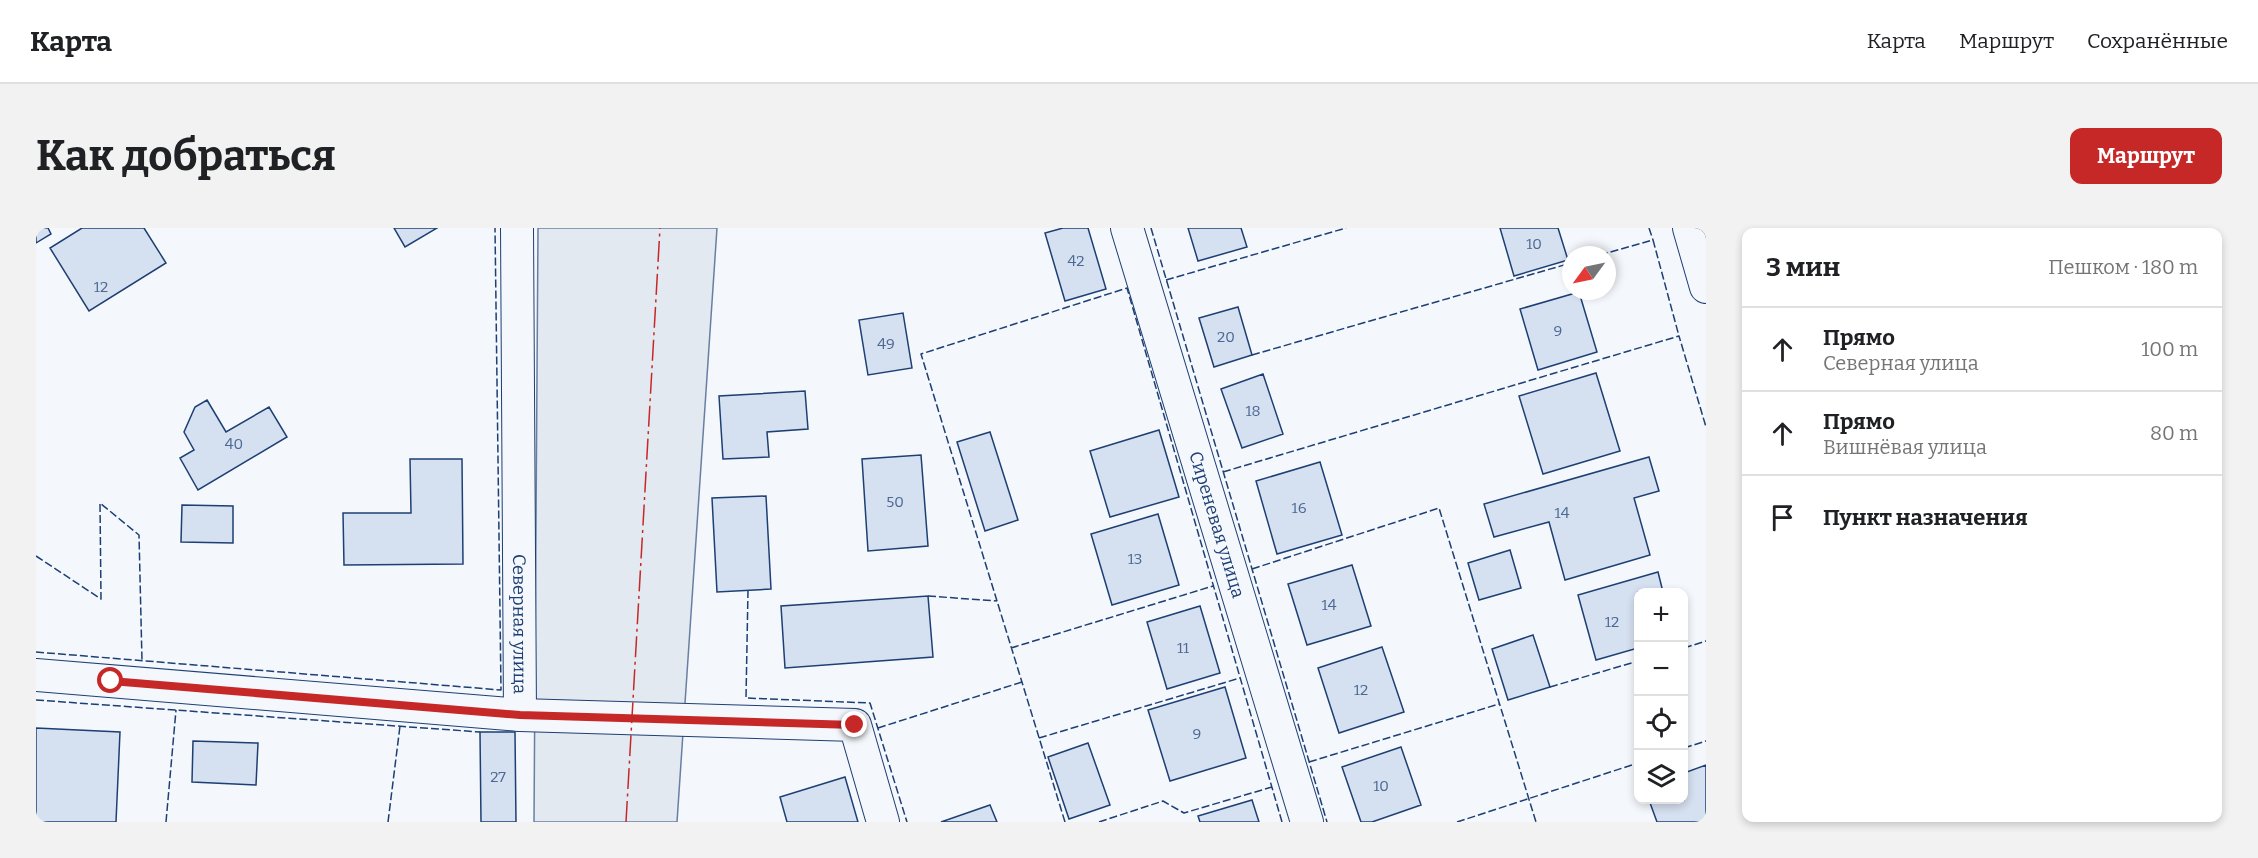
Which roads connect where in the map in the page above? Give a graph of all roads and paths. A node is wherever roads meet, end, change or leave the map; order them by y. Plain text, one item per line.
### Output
1 (517, 228) edge
2 (1127, 228) edge
3 (1689, 228) edge
4 (1706, 287) edge
5 (36, 675) edge
6 (520, 715) junction
7 (883, 822) edge
8 (1307, 822) edge

1 - 6 street, Северная улица
2 - 8 street, Сиреневая улица
3 - 4 street
5 - 6 street, Северная улица
6 - 7 street

